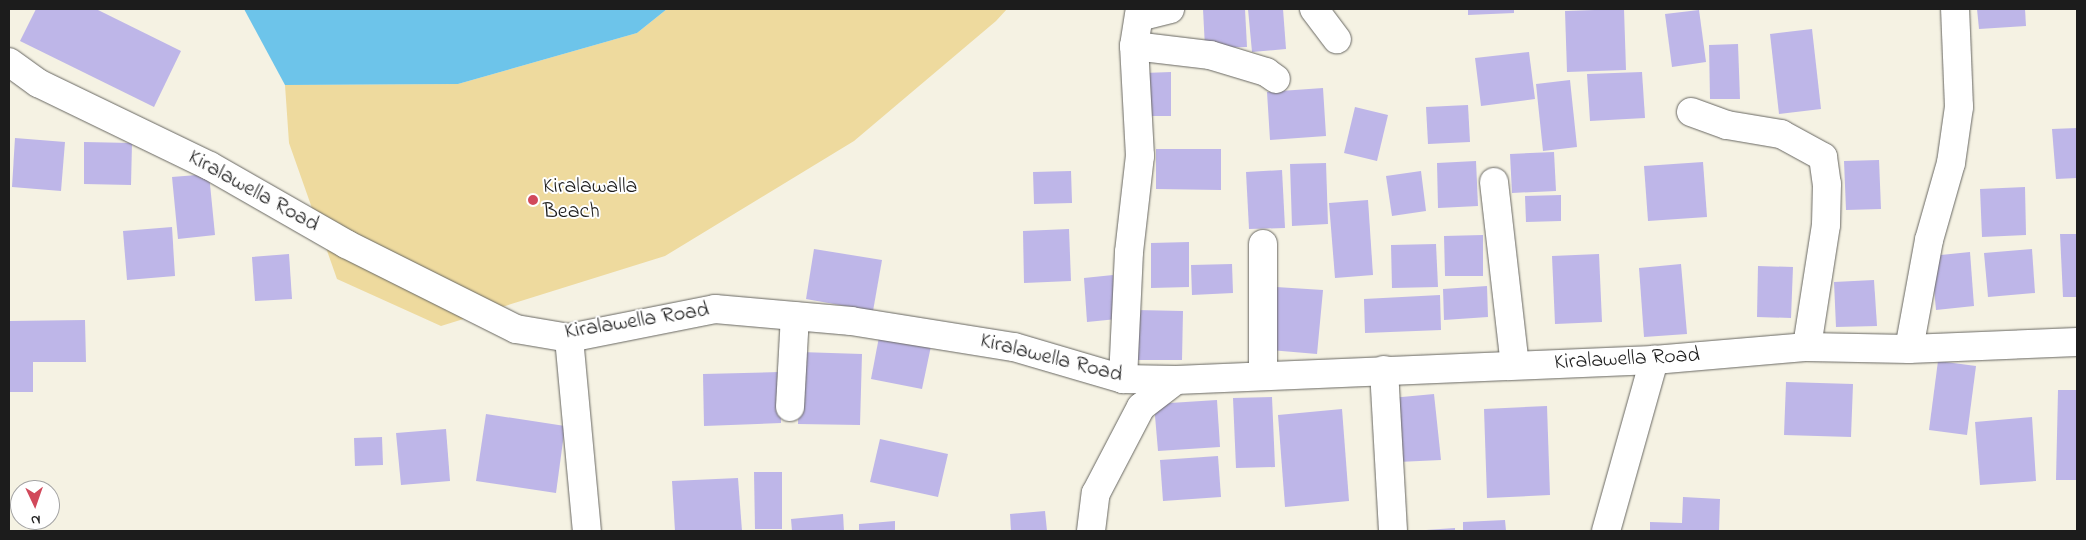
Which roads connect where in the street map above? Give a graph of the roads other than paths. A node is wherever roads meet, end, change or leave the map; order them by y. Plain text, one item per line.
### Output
1 (1170, 9) edge
2 (1314, 9) edge
3 (1955, 9) edge
4 (1140, 13) edge
5 (1337, 39) dead end
6 (1134, 46) junction
7 (9, 62) edge
8 (1276, 79) dead end
9 (1691, 112) dead end
10 (1494, 182) dead end
11 (1263, 244) dead end
12 (795, 316) junction
13 (568, 338) junction
14 (2077, 342) edge
15 (1806, 347) junction
16 (1909, 349) junction
17 (1654, 360) junction
18 (1515, 365) junction
19 (1384, 370) junction
20 (1263, 376) junction
21 (1123, 379) junction
22 (1176, 380) junction
23 (790, 408) dead end
24 (587, 531) edge
25 (1091, 531) edge
26 (1393, 531) edge
27 (1606, 531) edge

1 - 4 street
2 - 5 street
3 - 16 street
4 - 6 street
6 - 8 street
6 - 21 street
7 - 13 street, Kiralawella Road
9 - 15 street
10 - 18 street
11 - 20 street
12 - 13 street, Kiralawella Road
12 - 21 street, Kiralawella Road
12 - 23 street
13 - 24 street
14 - 16 street, Kiralawella Road
15 - 16 street, Kiralawella Road
15 - 17 street, Kiralawella Road
17 - 18 street, Kiralawella Road
17 - 27 street
18 - 19 street, Kiralawella Road
19 - 20 street, Kiralawella Road
19 - 26 street
20 - 22 street, Kiralawella Road
21 - 22 street, Kiralawella Road
22 - 25 street, Kiralawella Road

